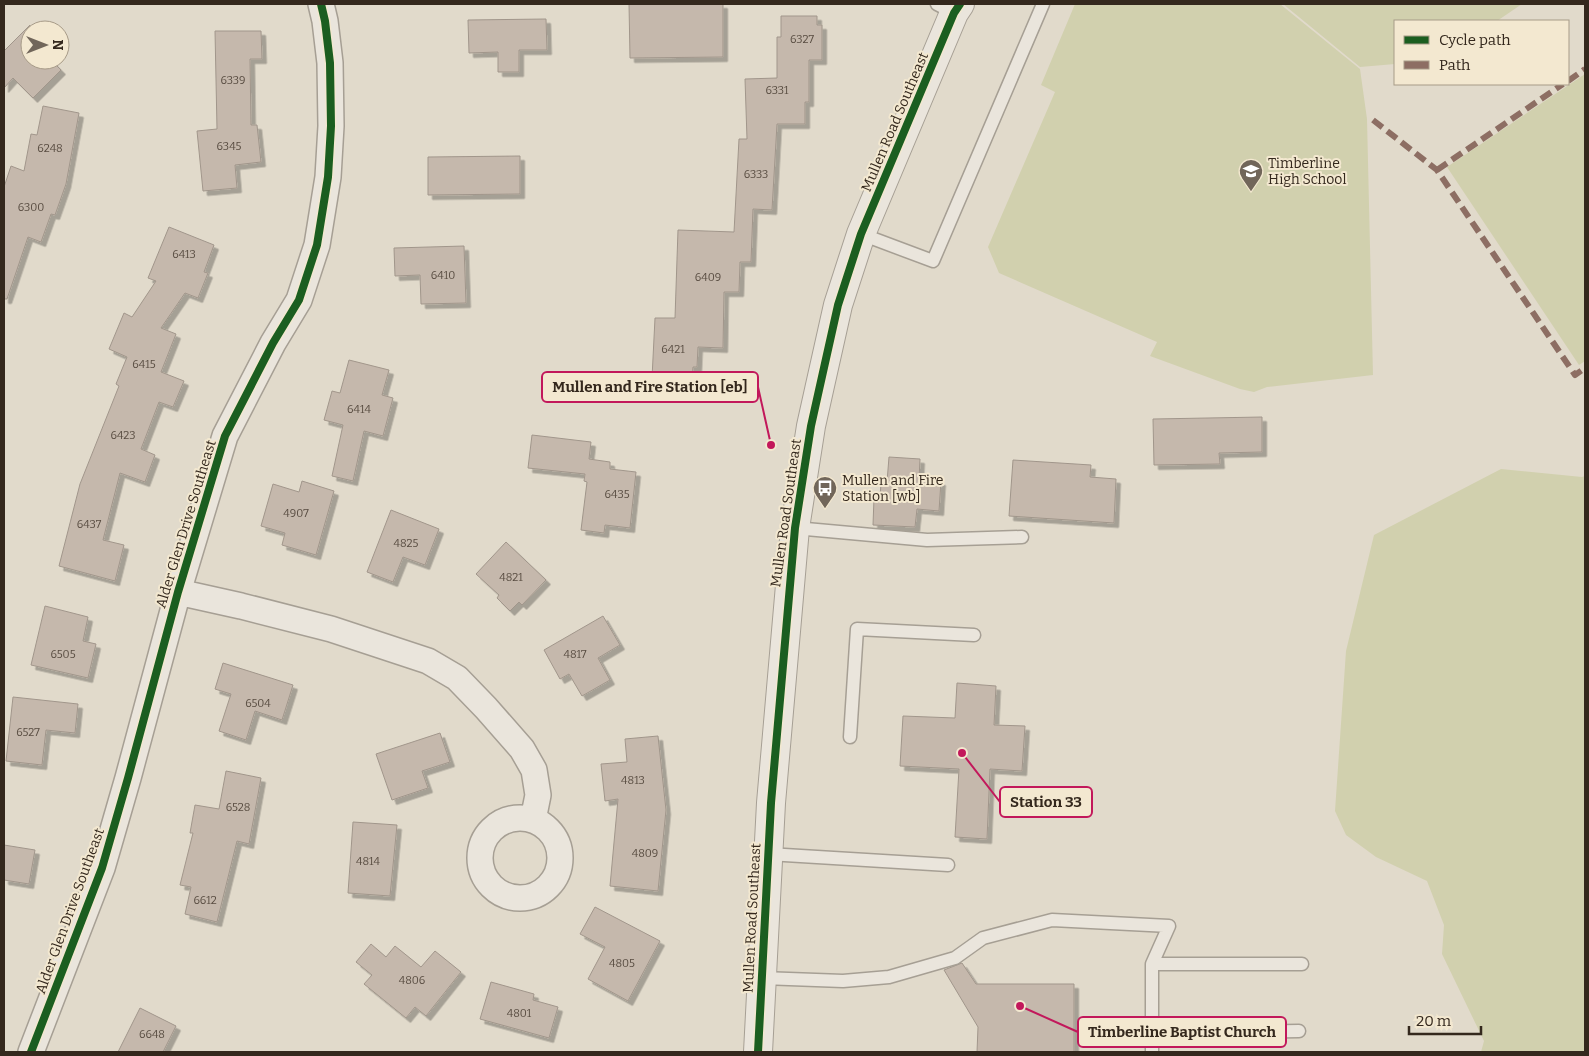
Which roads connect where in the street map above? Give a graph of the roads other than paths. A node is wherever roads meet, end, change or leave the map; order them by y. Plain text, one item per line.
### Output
1 (321, 4) edge
2 (1043, 4) edge
3 (950, 7) edge
4 (861, 234) junction
5 (795, 528) junction
6 (1022, 537) dead end
7 (178, 592) junction
8 (974, 636) dead end
9 (850, 737) dead end
10 (533, 820) dead end
11 (768, 854) junction
12 (948, 866) dead end
13 (1152, 964) junction
14 (1302, 964) dead end
15 (762, 978) junction
16 (1299, 1031) dead end
17 (1152, 1033) junction
18 (31, 1052) edge
19 (758, 1052) edge
20 (1152, 1052) edge

1 - 7 street, Alder Glen Drive Southeast
2 - 4 lane
3 - 4 street, Mullen Road Southeast
4 - 5 street, Mullen Road Southeast
5 - 6 lane
5 - 11 street, Mullen Road Southeast
7 - 10 street
7 - 18 street, Alder Glen Drive Southeast
8 - 9 lane
11 - 12 lane
11 - 15 street, Mullen Road Southeast
13 - 14 lane
13 - 15 lane
13 - 17 lane
15 - 19 street, Mullen Road Southeast
16 - 17 lane
17 - 20 lane

